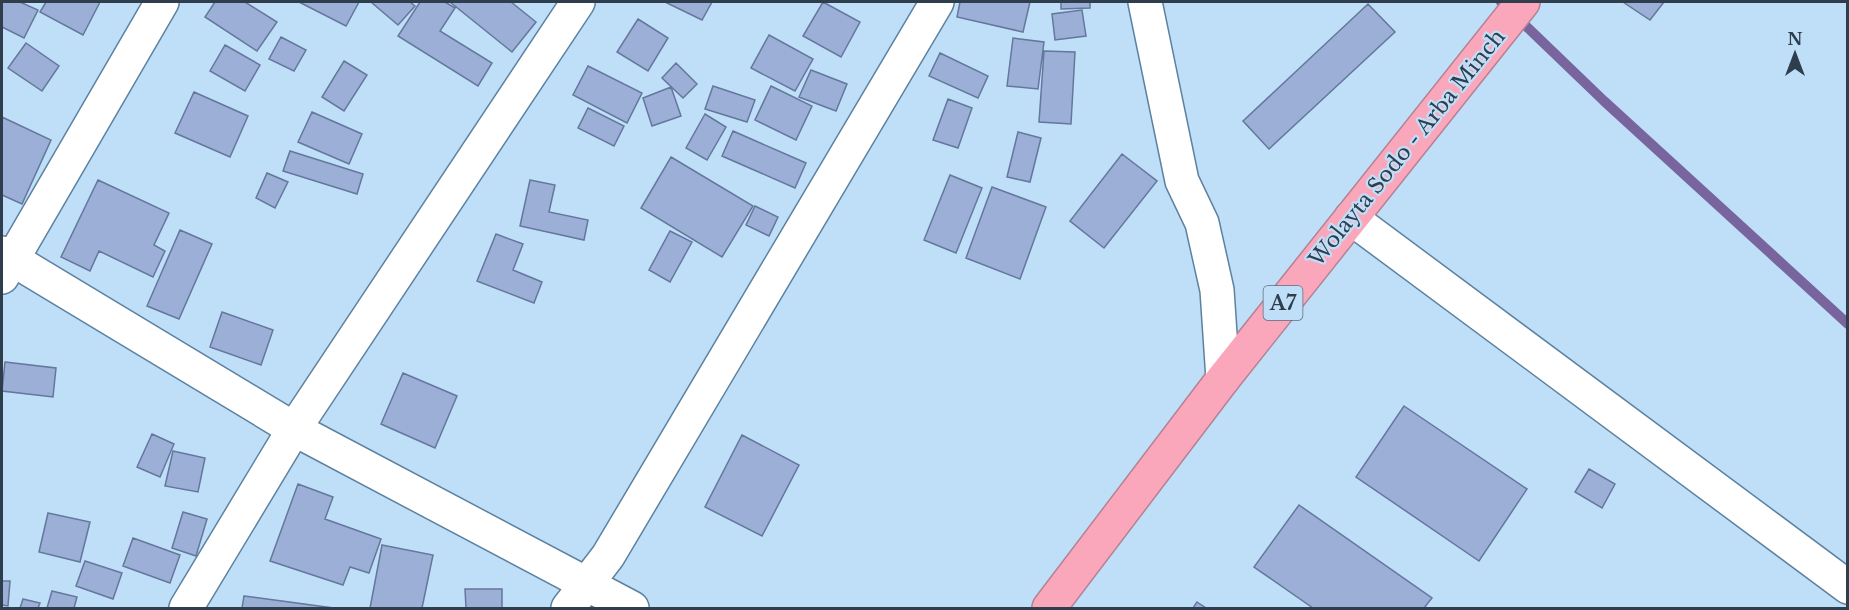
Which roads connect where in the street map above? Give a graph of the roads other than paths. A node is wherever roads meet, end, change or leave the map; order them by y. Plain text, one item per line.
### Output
1 (162, 2) edge
2 (578, 2) edge
3 (937, 2) edge
4 (1145, 2) edge
5 (1523, 2) edge
6 (1351, 218) junction
7 (5, 263) edge
8 (1223, 379) junction
9 (294, 429) junction
10 (1848, 587) edge
11 (577, 597) edge
12 (186, 609) edge
13 (632, 609) edge
14 (1049, 609) edge

1 - 7 street
2 - 9 street
3 - 11 street
4 - 8 street
5 - 6 highway, Wolayta Sodo - Arba Minch / A7
6 - 8 highway, Wolayta Sodo - Arba Minch / A7
6 - 10 street
7 - 9 street
8 - 14 highway, Wolayta Sodo - Arba Minch / A7
9 - 11 street
9 - 12 street
11 - 13 street

